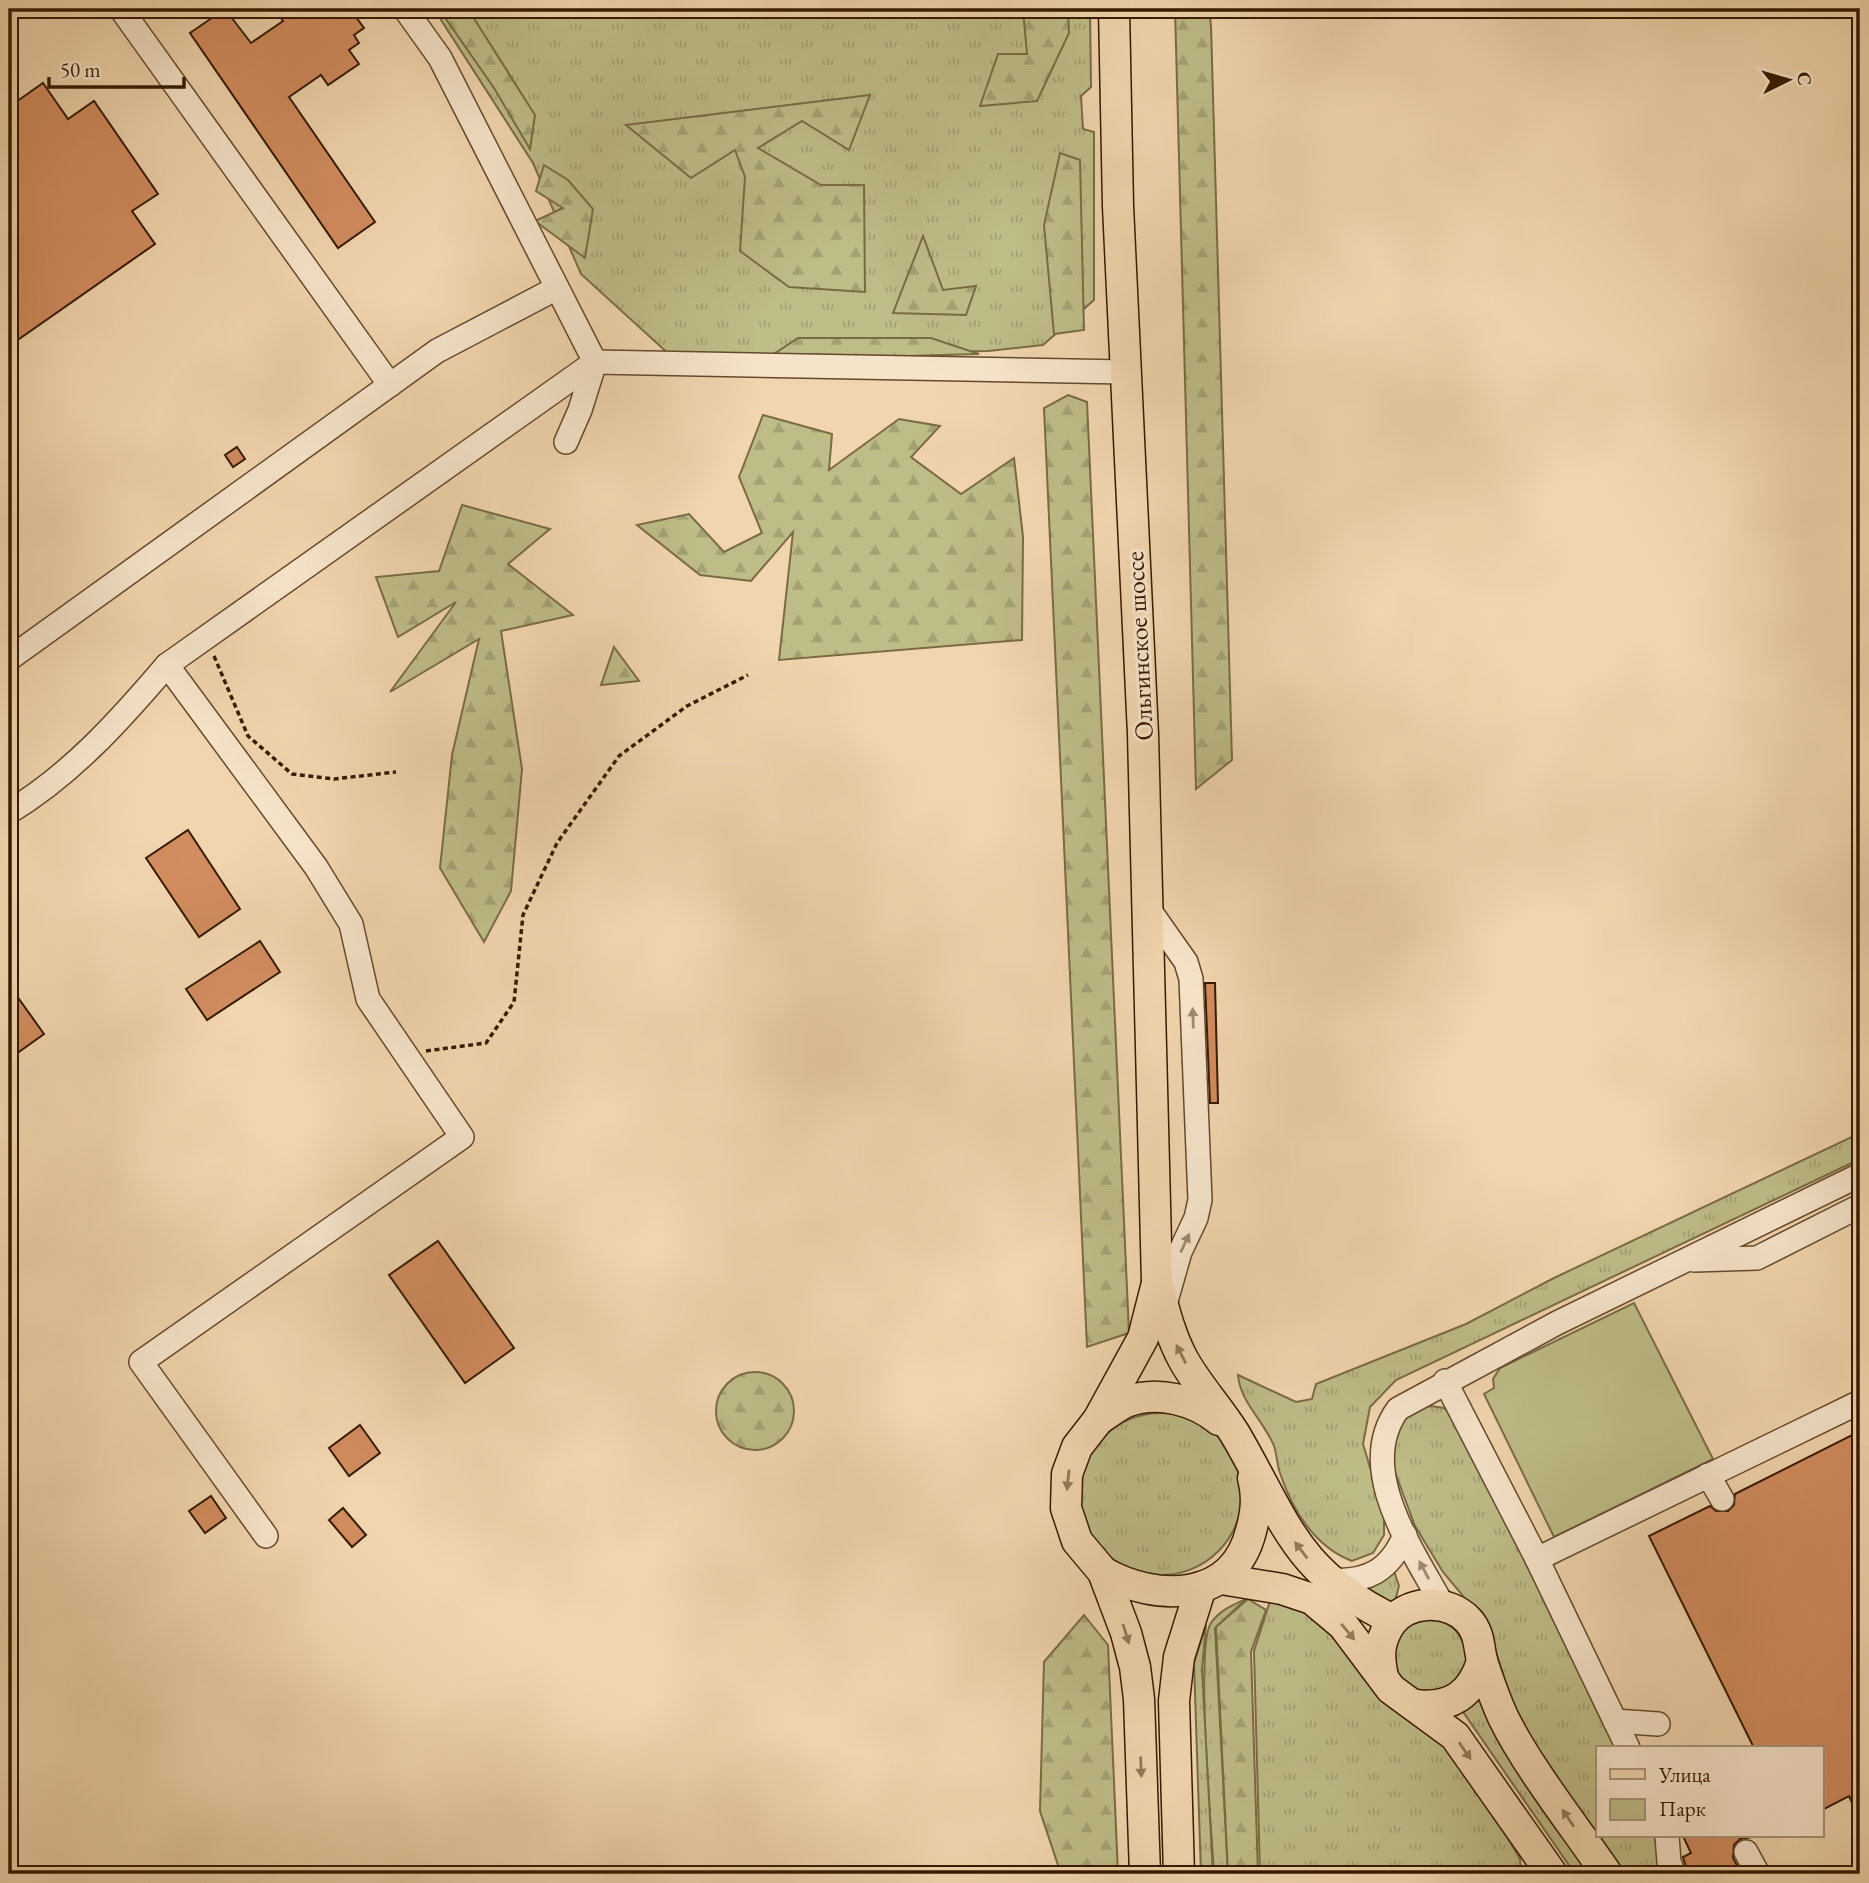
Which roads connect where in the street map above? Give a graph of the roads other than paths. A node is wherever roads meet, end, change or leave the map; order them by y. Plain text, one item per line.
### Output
1 (121, 9) edge
2 (405, 9) edge
3 (1114, 9) edge
4 (557, 288) junction
5 (595, 362) junction
6 (1126, 372) junction
7 (390, 385) junction
8 (566, 442) dead end
9 (9, 659) edge
10 (167, 664) junction
11 (9, 812) edge
12 (1148, 908) junction
13 (1860, 1175) edge
14 (1860, 1206) edge
15 (1684, 1260) junction
16 (1161, 1295) junction
17 (1445, 1381) junction
18 (1860, 1402) edge
19 (1098, 1420) junction
20 (1233, 1431) junction
21 (1250, 1461) junction
22 (1708, 1475) junction
23 (1722, 1499) dead end
24 (1405, 1535) junction
25 (266, 1536) dead end
26 (1537, 1559) junction
27 (1102, 1572) junction
28 (1329, 1580) junction
29 (1211, 1583) junction
30 (1443, 1606) junction
31 (1393, 1620) junction
32 (1482, 1661) junction
33 (1383, 1677) junction
34 (1415, 1705) junction
35 (1615, 1721) junction
36 (1658, 1724) dead end
37 (1627, 1746) edge
38 (1667, 1838) edge
39 (1746, 1852) dead end
40 (1145, 1874) edge
41 (1179, 1874) edge
42 (1552, 1874) edge
43 (1607, 1874) edge
44 (1674, 1874) edge
45 (1758, 1874) edge

1 - 7 lane
2 - 4 lane
3 - 6 main road, Ольгинское шоссе
4 - 5 lane
4 - 7 lane
5 - 6 lane
5 - 8 lane
5 - 10 lane
6 - 12 main road, Ольгинское шоссе
7 - 9 lane
10 - 11 lane
10 - 25 lane
12 - 16 main road, Ольгинское шоссе
16 -> 12 lane
13 - 15 lane
14 - 15 lane
15 - 17 lane
16 - 19 main road
20 -> 16 main road
17 - 24 lane
17 - 26 lane
18 - 22 lane
19 - 20 main road
19 -> 27 main road
20 - 21 main road
28 -> 21 main road
21 - 29 main road
22 - 23 lane
22 - 26 lane
24 - 28 lane
30 -> 24 lane
26 - 35 lane
27 - 29 main road
27 -> 40 main road
28 - 31 main road
29 -> 33 main road
29 - 41 main road
30 - 31 main road
30 - 32 main road
31 - 33 main road
32 - 34 main road
43 -> 32 main road
33 - 34 main road
34 -> 42 main road
35 - 36 lane
35 - 37 lane
38 - 44 lane
39 - 45 lane

